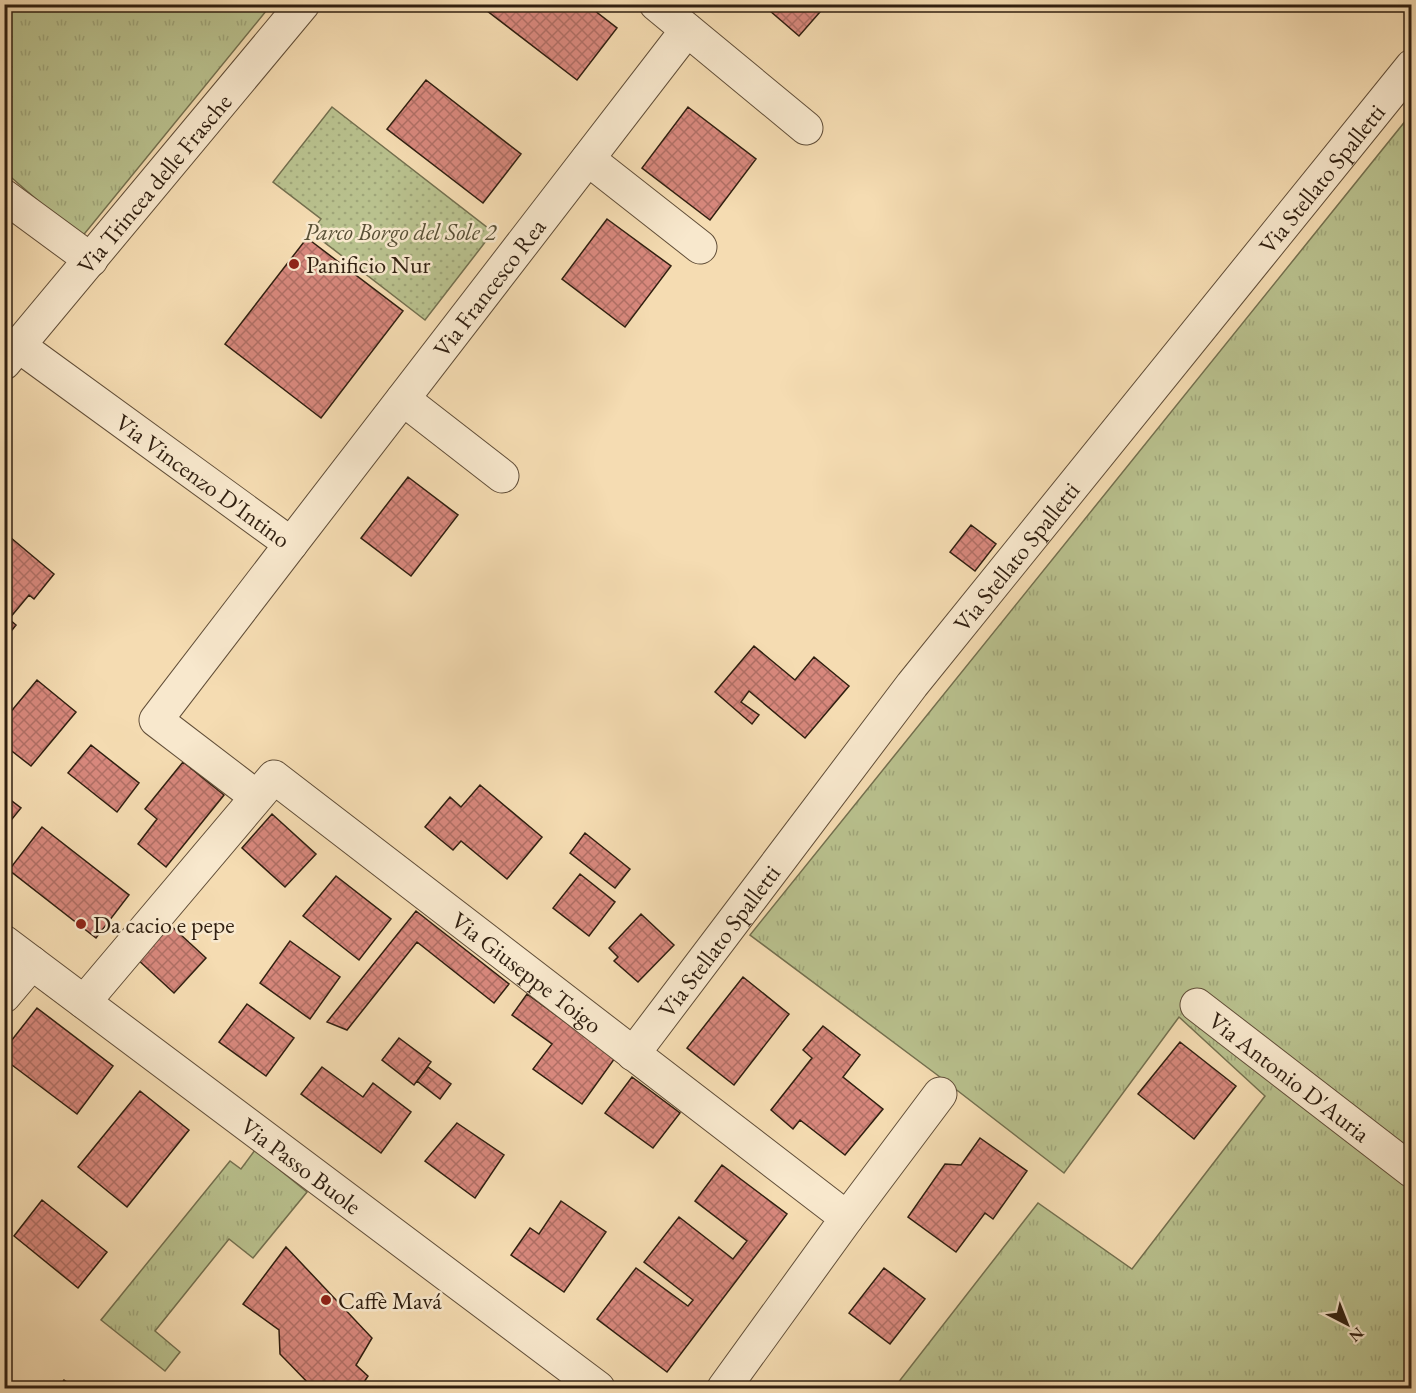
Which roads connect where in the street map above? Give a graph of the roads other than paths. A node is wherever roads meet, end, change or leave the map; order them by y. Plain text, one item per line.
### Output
1 (303, 4) edge
2 (656, 4) edge
3 (687, 30) junction
4 (1412, 66) edge
5 (806, 128) dead end
6 (588, 159) junction
7 (4, 196) edge
8 (700, 247) dead end
9 (91, 260) junction
10 (12, 355) edge
11 (403, 399) junction
12 (502, 476) dead end
13 (291, 544) junction
14 (245, 788) dead end
15 (4, 942) edge
16 (32, 963) junction
17 (4, 996) edge
18 (84, 1002) junction
19 (1197, 1005) dead end
20 (633, 1054) junction
21 (940, 1094) dead end
22 (1412, 1171) edge
23 (848, 1218) junction
24 (598, 1389) edge
25 (724, 1389) edge

1 - 9 street, Via Trincea delle Frasche
2 - 3 street
3 - 5 street
3 - 6 street, Via Francesco Rea
4 - 20 street, Via Stellato Spalletti
6 - 8 street
6 - 11 street, Via Francesco Rea
7 - 9 street
9 - 10 street, Via Trincea delle Frasche
10 - 13 street, Via Vincenzo D'Intino
11 - 12 street
11 - 13 street, Via Francesco Rea
13 - 14 street, Via Vincenzo D'Intino
15 - 16 street, Via Passo Buole
16 - 17 street
16 - 18 street, Via Passo Buole
18 - 20 street, Via Giuseppe Toigo
18 - 24 street, Via Passo Buole
19 - 22 street, Via Antonio D'Auria
20 - 23 street, Via Giuseppe Toigo
21 - 23 street
23 - 25 street

